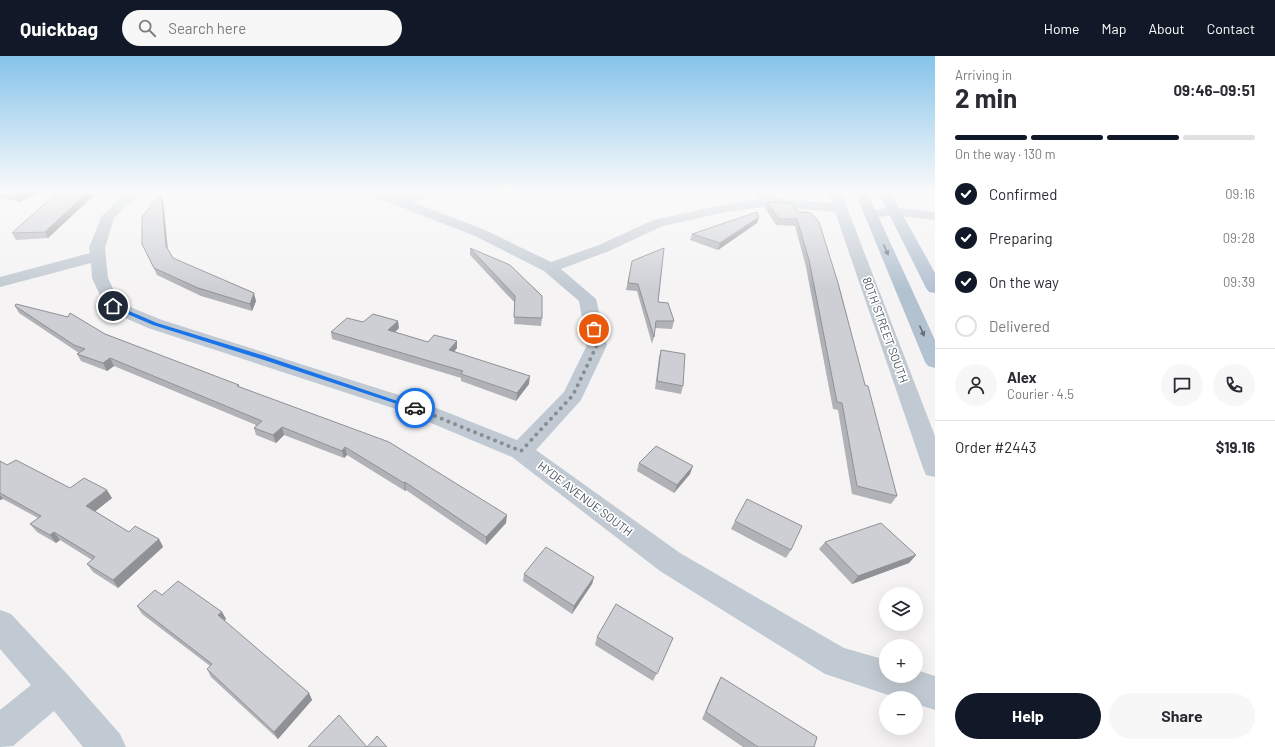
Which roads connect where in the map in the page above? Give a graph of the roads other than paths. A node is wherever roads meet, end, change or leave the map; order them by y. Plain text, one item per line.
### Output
1 (105, 224) edge
2 (460, 224) edge
3 (655, 224) edge
4 (847, 224) edge
5 (875, 224) edge
6 (901, 224) edge
7 (98, 256) junction
8 (550, 268) junction
9 (0, 282) edge
10 (935, 288) edge
11 (935, 362) edge
12 (521, 451) junction
13 (935, 468) edge
14 (0, 625) edge
15 (56, 687) junction
16 (935, 693) edge
17 (0, 733) edge
18 (107, 747) edge

1 - 7 street, HYDE AVENUE SOUTH
2 - 8 street
3 - 8 street
4 - 13 street, 80TH STREET SOUTH
5 -> 11 main road
6 - 10 main road
7 - 9 street
7 - 12 street, HYDE AVENUE SOUTH
8 - 12 street
12 - 16 street, HYDE AVENUE SOUTH
14 - 15 street
15 - 17 street
15 - 18 street

